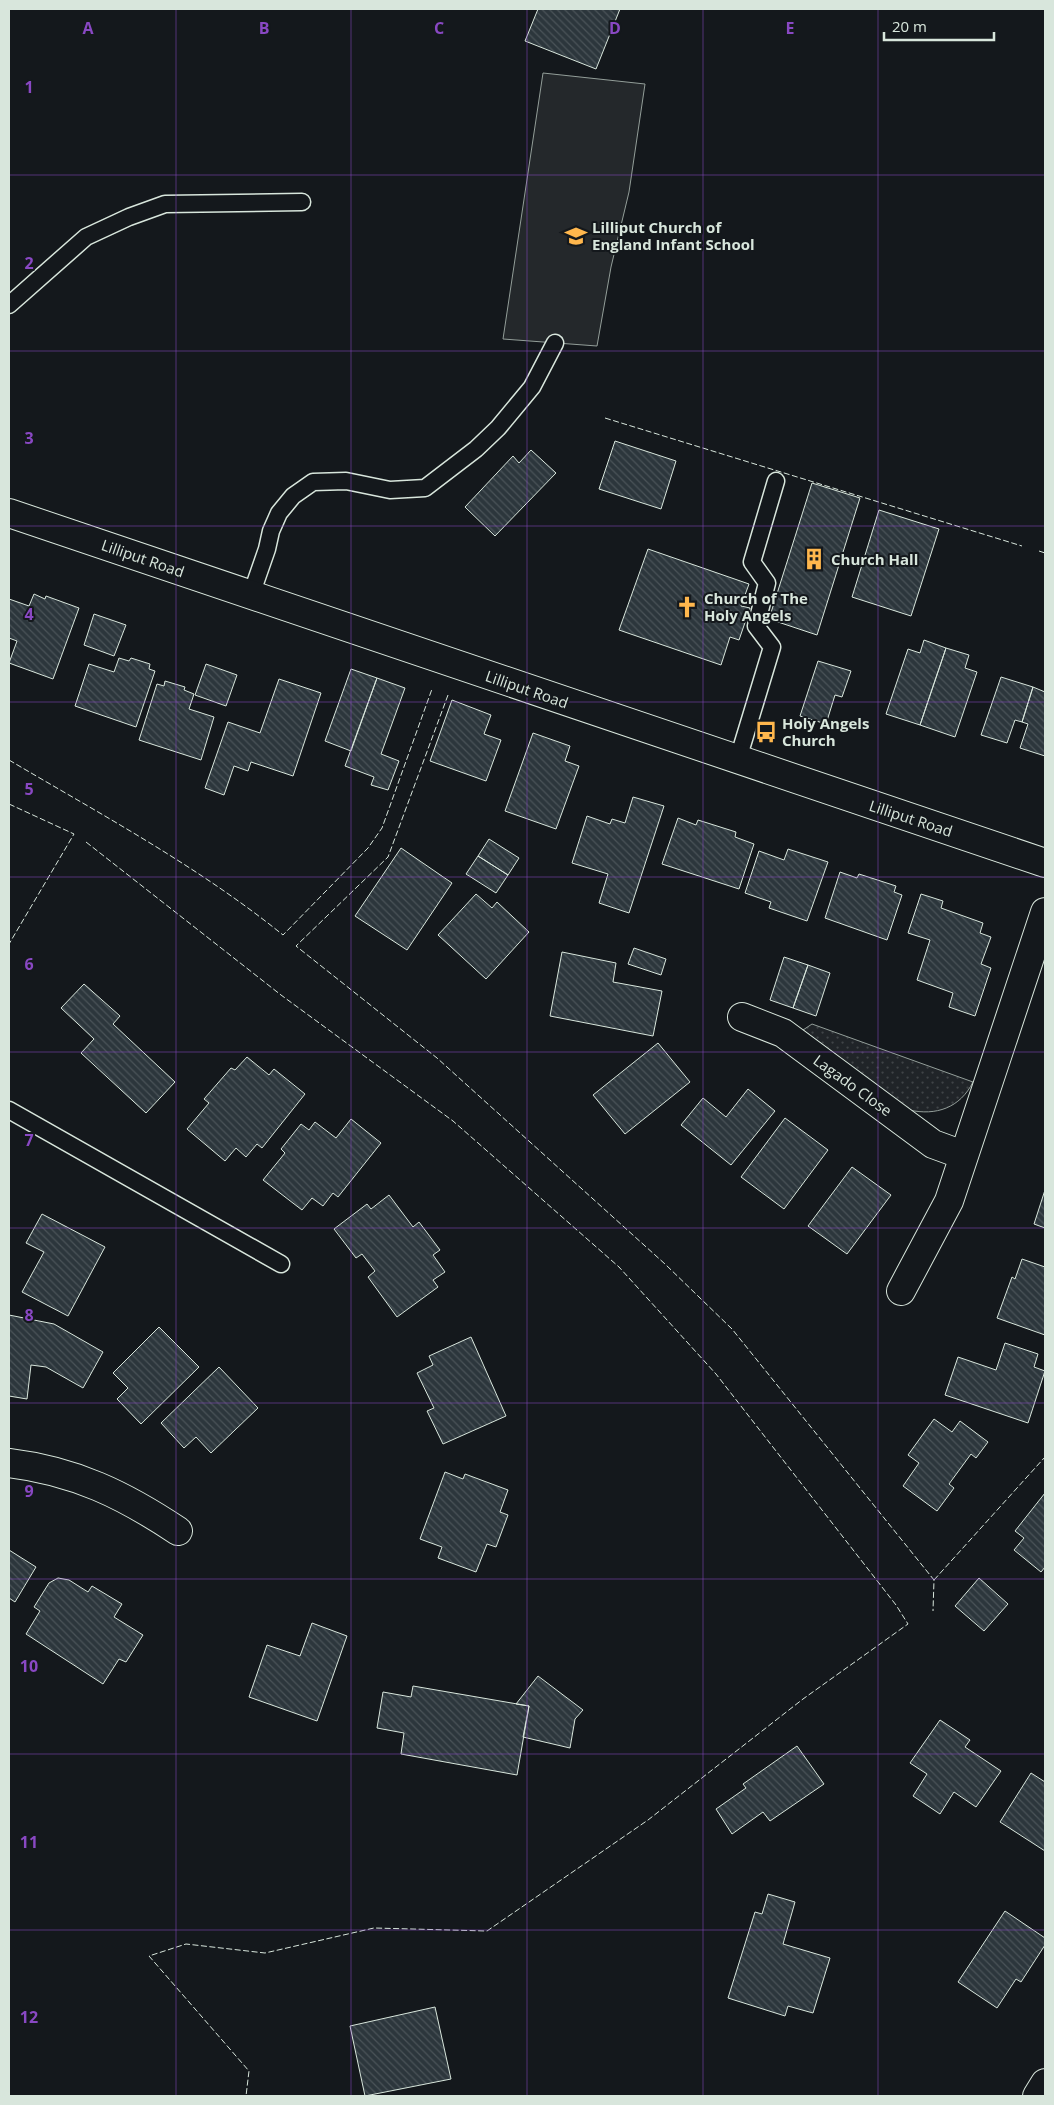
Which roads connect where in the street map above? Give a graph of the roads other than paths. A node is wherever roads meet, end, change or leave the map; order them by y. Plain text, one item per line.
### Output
1 (302, 202) dead end
2 (9, 305) edge
3 (555, 342) dead end
4 (776, 481) dead end
5 (9, 513) edge
6 (251, 595) junction
7 (738, 760) junction
8 (1045, 863) edge
9 (1045, 912) edge
10 (742, 1017) dead end
11 (9, 1110) edge
12 (963, 1155) junction
13 (281, 1264) dead end
14 (901, 1291) dead end
15 (9, 1463) edge
16 (178, 1531) dead end
17 (1045, 2083) edge
18 (1037, 2096) edge

1 - 2 lane
3 - 6 lane
4 - 7 lane
5 - 6 street, Lilliput Road
6 - 7 street, Lilliput Road
7 - 8 street, Lilliput Road
9 - 12 street
10 - 12 street, Lagado Close
11 - 13 lane
12 - 14 street
15 - 16 street
17 - 18 street

